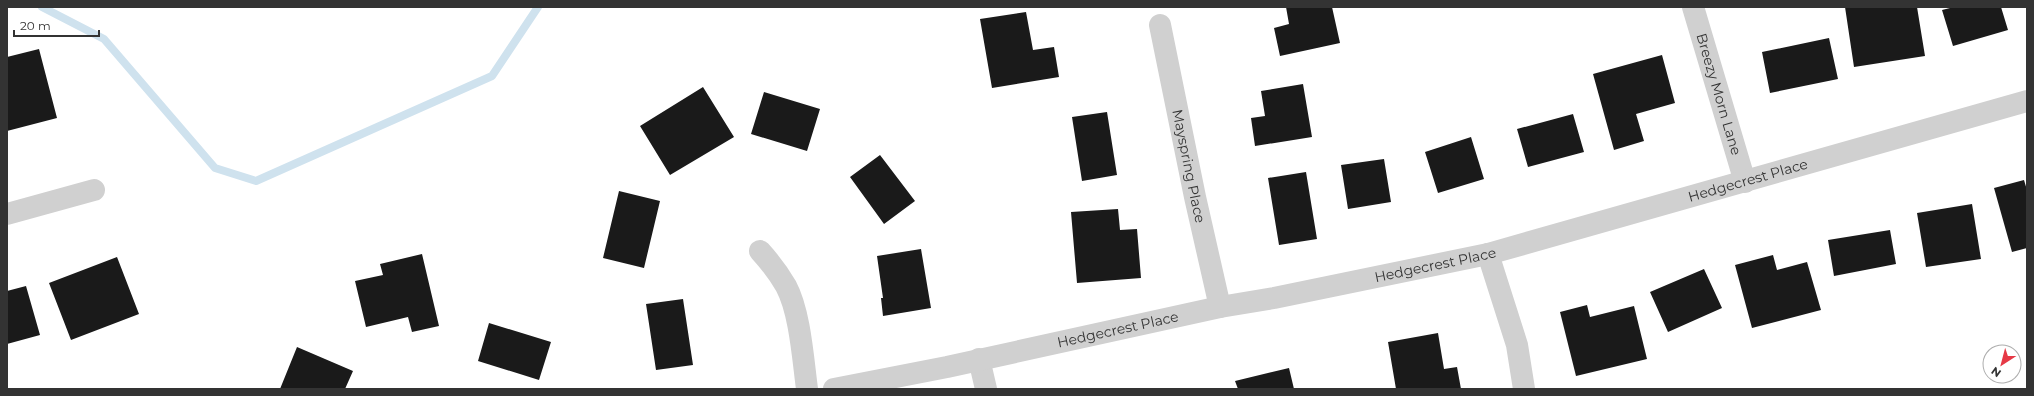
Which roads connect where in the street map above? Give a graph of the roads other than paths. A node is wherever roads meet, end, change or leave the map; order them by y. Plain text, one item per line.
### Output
1 (1693, 7) edge
2 (1160, 25) dead end
3 (2027, 101) edge
4 (1745, 182) junction
5 (94, 190) dead end
6 (7, 214) edge
7 (760, 251) dead end
8 (1488, 254) junction
9 (1220, 307) junction
10 (979, 359) junction
11 (807, 389) edge
12 (834, 389) edge
13 (986, 389) edge
14 (1524, 389) edge

1 - 4 street, Breezy Morn Lane
2 - 9 street, Mayspring Place
3 - 4 street, Hedgecrest Place
4 - 8 street, Hedgecrest Place
5 - 6 street
7 - 11 street
8 - 9 street, Hedgecrest Place
8 - 14 street
9 - 10 street, Hedgecrest Place
10 - 12 street, Hedgecrest Place
10 - 13 street

